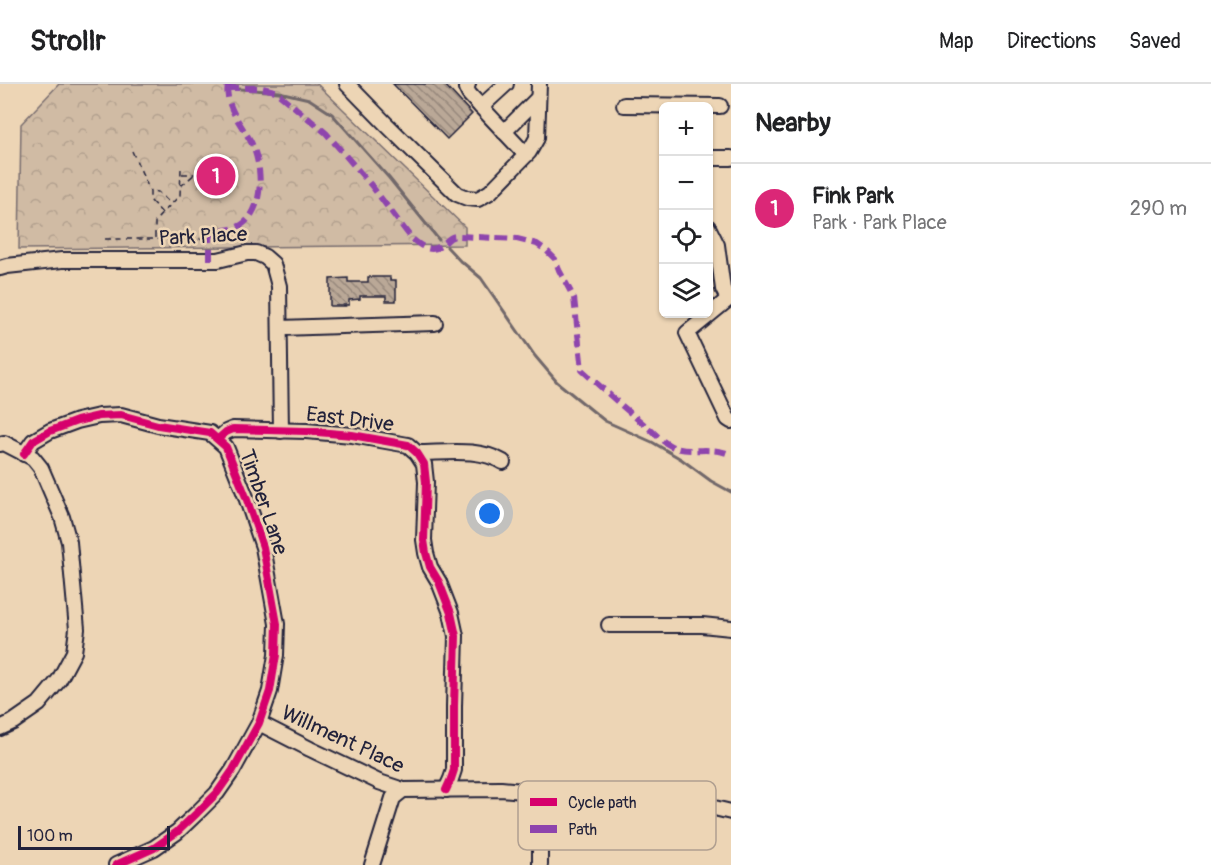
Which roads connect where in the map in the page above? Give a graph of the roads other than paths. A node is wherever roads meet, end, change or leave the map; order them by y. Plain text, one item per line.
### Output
1 (347, 84) edge
2 (468, 84) edge
3 (506, 84) edge
4 (539, 84) edge
5 (538, 98) junction
6 (624, 105) dead end
7 (720, 106) dead end
8 (481, 107) junction
9 (504, 132) junction
10 (526, 155) junction
11 (731, 158) edge
12 (713, 159) edge
13 (713, 237) edge
14 (0, 268) edge
15 (730, 298) edge
16 (435, 323) dead end
17 (280, 328) junction
18 (731, 422) edge
19 (281, 430) junction
20 (218, 439) junction
21 (0, 444) edge
22 (417, 453) junction
23 (24, 454) junction
24 (503, 462) dead end
25 (609, 625) dead end
26 (731, 628) edge
27 (259, 723) junction
28 (0, 728) edge
29 (403, 790) junction
30 (446, 790) junction
31 (518, 791) edge
32 (716, 808) edge
33 (731, 812) edge
34 (116, 865) edge
35 (372, 865) edge

1 - 10 street
2 - 8 street
3 - 8 street
4 - 5 street
5 - 9 street
5 - 10 street
6 - 7 street
8 - 9 street
9 - 10 street
11 - 12 street
13 - 15 street
14 - 17 street, Park Place
15 - 18 street
16 - 17 street
17 - 19 street, Park Place
19 - 20 street, East Drive
19 - 22 street, East Drive
20 - 23 street, Timber Lane
20 - 27 street, Timber Lane
21 - 23 street
22 - 24 street
22 - 30 street, East Drive
23 - 28 street
25 - 26 street
27 - 29 street, Willment Place
27 - 34 street, Timber Lane
29 - 30 street, Willment Place
29 - 35 street
30 - 31 street, Willment Place
32 - 33 street, Willment Place

